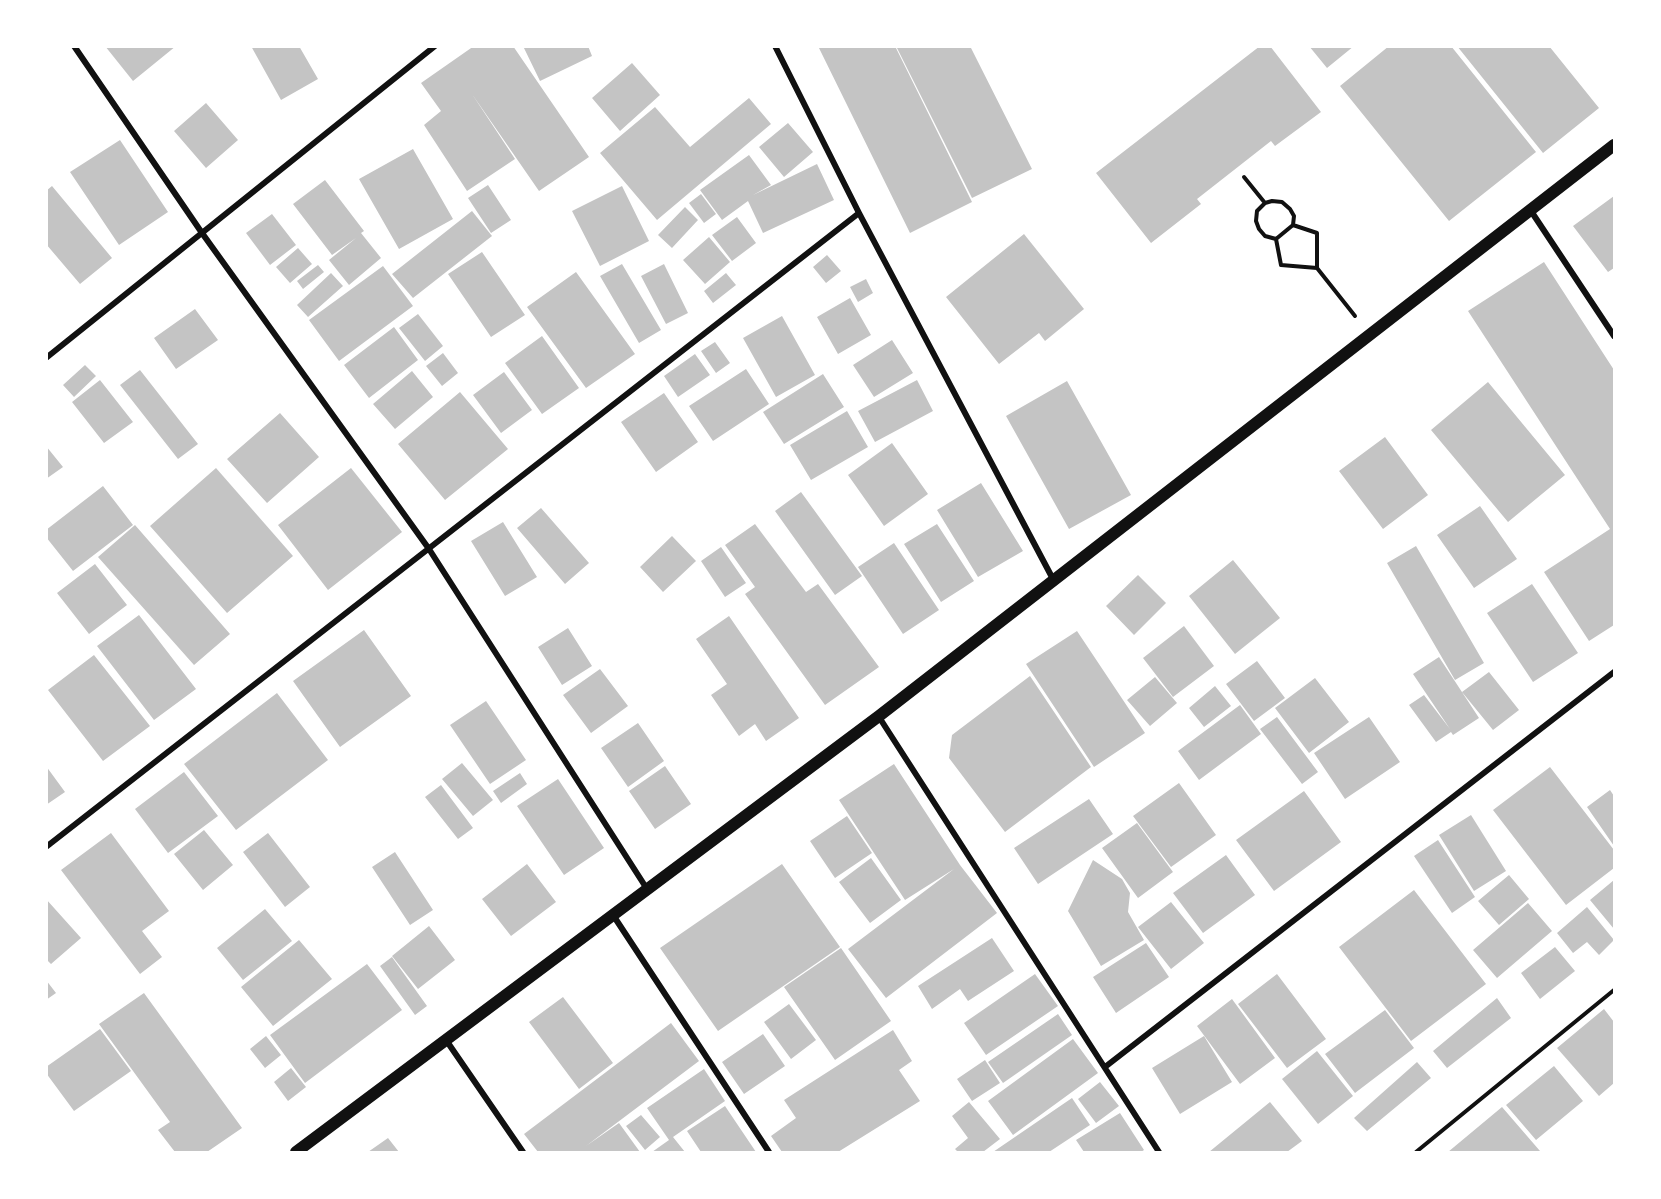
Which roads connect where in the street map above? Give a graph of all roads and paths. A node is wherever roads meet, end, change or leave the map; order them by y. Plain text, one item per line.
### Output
1 (74, 46) edge
2 (435, 46) edge
3 (775, 46) edge
4 (1614, 145) edge
5 (1244, 177) dead end
6 (1265, 203) junction
7 (1531, 211) junction
8 (859, 213) junction
9 (1293, 225) junction
10 (202, 233) junction
11 (1276, 239) junction
12 (1317, 268) junction
13 (1370, 335) junction
14 (1614, 336) edge
15 (46, 358) edge
16 (429, 549) junction
17 (1054, 581) junction
18 (1614, 672) edge
19 (879, 716) junction
20 (46, 847) edge
21 (647, 890) junction
22 (613, 915) junction
23 (1614, 990) edge
24 (446, 1040) junction
25 (1105, 1067) junction
26 (296, 1152) edge
27 (523, 1152) edge
28 (769, 1152) edge
29 (1160, 1152) edge
30 (1416, 1152) edge

1 - 10 street
2 - 10 street
3 - 8 street
4 - 7 main road
5 - 6 path
6 - 9 path
6 - 11 path
7 - 13 main road
7 - 14 street
8 - 16 street
8 - 17 street
9 - 11 path
9 - 12 path
10 - 15 street
10 - 16 street
11 - 12 path
12 - 13 path
13 - 17 main road
16 - 20 street
16 - 21 street
17 - 19 main road
18 - 25 street
19 - 21 main road
19 - 25 street
21 - 22 main road
22 - 24 main road
22 - 28 street
23 - 30 path
24 - 26 main road
24 - 27 street
25 - 29 street

